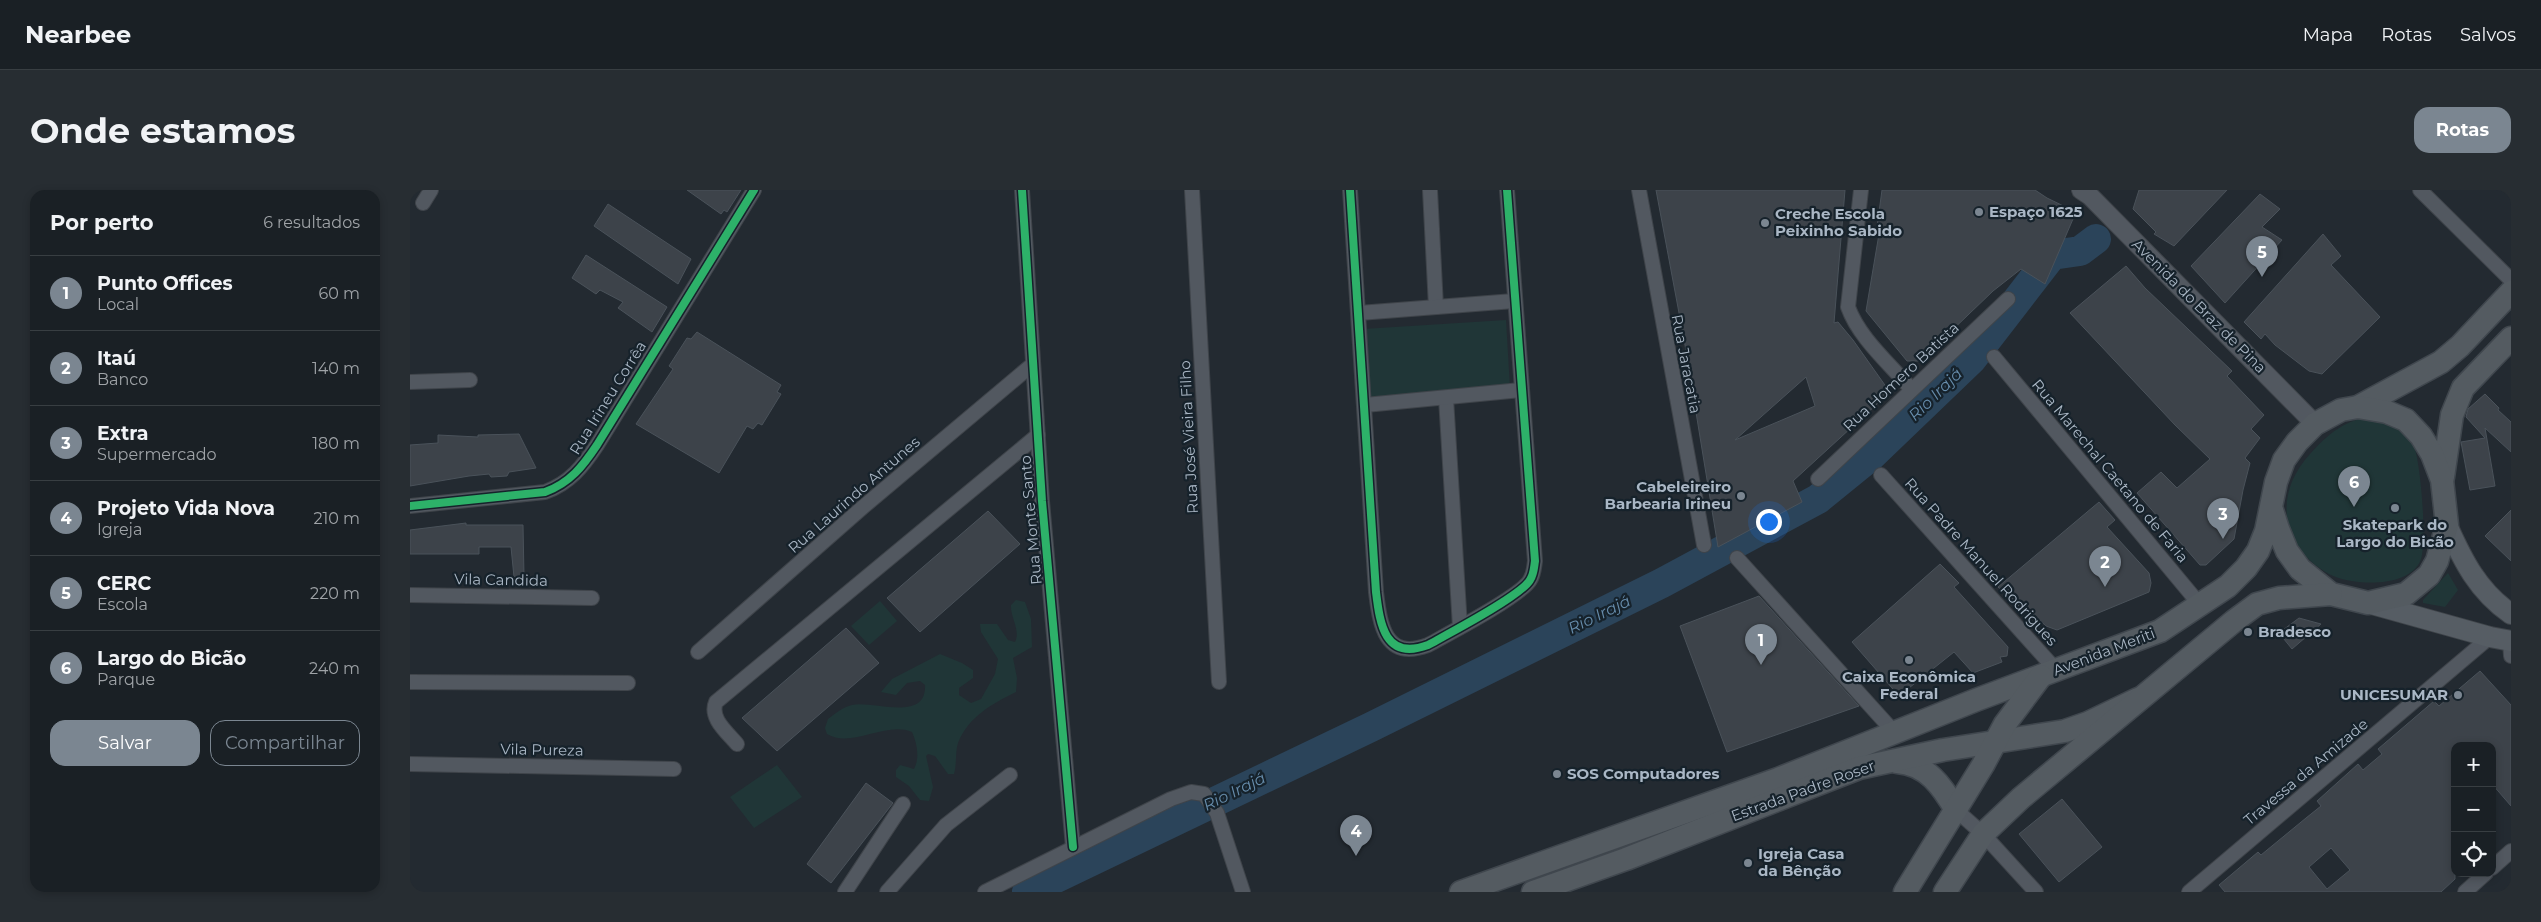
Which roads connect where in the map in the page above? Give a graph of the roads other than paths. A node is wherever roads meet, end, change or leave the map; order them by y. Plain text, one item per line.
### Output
1 (431, 190) edge
2 (754, 190) edge
3 (1022, 190) edge
4 (1192, 190) edge
5 (1350, 190) edge
6 (1430, 190) edge
7 (1507, 190) edge
8 (1639, 190) edge
9 (1862, 190) edge
10 (2420, 190) edge
11 (2088, 192) edge
12 (423, 203) dead end
13 (2511, 280) edge
14 (2511, 292) edge
15 (2008, 299) dead end
16 (1514, 301) junction
17 (1436, 307) junction
18 (1359, 313) junction
19 (2511, 338) edge
20 (1994, 357) dead end
21 (1033, 364) junction
22 (470, 380) dead end
23 (410, 382) edge
24 (1911, 389) junction
25 (1521, 390) junction
26 (1446, 398) junction
27 (1365, 406) junction
28 (2358, 407) junction
29 (2315, 424) junction
30 (1038, 435) junction
31 (1882, 475) dead end
32 (1818, 480) dead end
33 (2442, 480) junction
34 (410, 506) edge
35 (2271, 507) junction
36 (2447, 525) junction
37 (1704, 545) dead end
38 (1738, 558) dead end
39 (2330, 594) junction
40 (410, 595) edge
41 (592, 598) dead end
42 (2368, 604) junction
43 (2200, 606) junction
44 (2511, 614) edge
45 (1460, 627) junction
46 (2490, 637) junction
47 (2511, 646) edge
48 (698, 652) dead end
49 (2049, 673) junction
50 (410, 682) edge
51 (1219, 682) dead end
52 (628, 683) dead end
53 (2138, 699) junction
54 (1894, 732) junction
55 (1994, 742) junction
56 (737, 744) dead end
57 (1889, 761) junction
58 (410, 764) edge
59 (674, 769) dead end
60 (1010, 775) dead end
61 (903, 804) dead end
62 (1956, 810) junction
63 (1983, 834) junction
64 (1073, 847) junction
65 (2511, 852) edge
66 (2496, 865) edge
67 (2482, 877) edge
68 (845, 892) edge
69 (888, 892) edge
70 (985, 892) edge
71 (1243, 892) edge
72 (1461, 892) edge
73 (1533, 892) edge
74 (1904, 892) edge
75 (1945, 892) edge
76 (2036, 892) edge
77 (2189, 892) edge
78 (2465, 892) edge

1 - 12 street
2 - 34 street, Rua Irineu Corrêa
3 - 21 street, Rua Monte Santo
4 - 51 street, Rua José Vieira Filho
5 - 18 street
6 - 17 street
7 - 16 street
8 - 37 street, Rua Jaracatia
9 - 24 street
10 - 13 street
11 - 29 street, Avenida do Braz de Pina
14 - 28 main road
15 - 24 street, Rua Homero Batista
16 - 17 street
16 - 25 street
17 - 18 street
18 - 27 street
19 - 33 main road
20 - 43 street, Rua Marechal Caetano de Faria
21 - 30 street, Rua Monte Santo
21 - 48 street, Rua Laurindo Antunes
22 - 23 street
24 - 32 street, Rua Homero Batista
25 - 26 street
25 - 45 street
26 - 27 street
26 - 45 street
27 - 45 street
28 - 29 main road, Avenida Meriti
28 - 33 main road
29 - 35 main road, Avenida Meriti
30 - 56 street
30 - 64 street, Rua Monte Santo
31 - 49 street, Rua Padre Manuel Rodrigues
33 - 36 main road
35 - 39 main road
35 - 43 main road, Avenida Meriti
36 - 42 main road
36 - 44 main road
38 - 54 street
39 - 42 main road
39 - 53 main road
40 - 41 street, Vila Candida
42 - 46 main road
43 - 49 main road, Avenida Meriti
46 - 47 main road
46 - 77 street, Travessa da Amizade
49 - 54 main road, Estrada Padre Roser
49 - 55 main road, Avenida Meriti
50 - 52 street
53 - 55 main road, Estrada Padre Roser
53 - 63 main road
54 - 72 main road, Estrada Padre Roser
55 - 57 main road, Estrada Padre Roser
55 - 62 main road, Avenida Meriti
57 - 62 main road
57 - 73 main road, Estrada Padre Roser
58 - 59 street, Vila Pureza
60 - 69 street
61 - 68 street
62 - 63 street
62 - 74 main road, Avenida Meriti
63 - 75 main road
63 - 76 street
64 - 70 street
64 - 71 street
65 - 66 street
67 - 78 street

